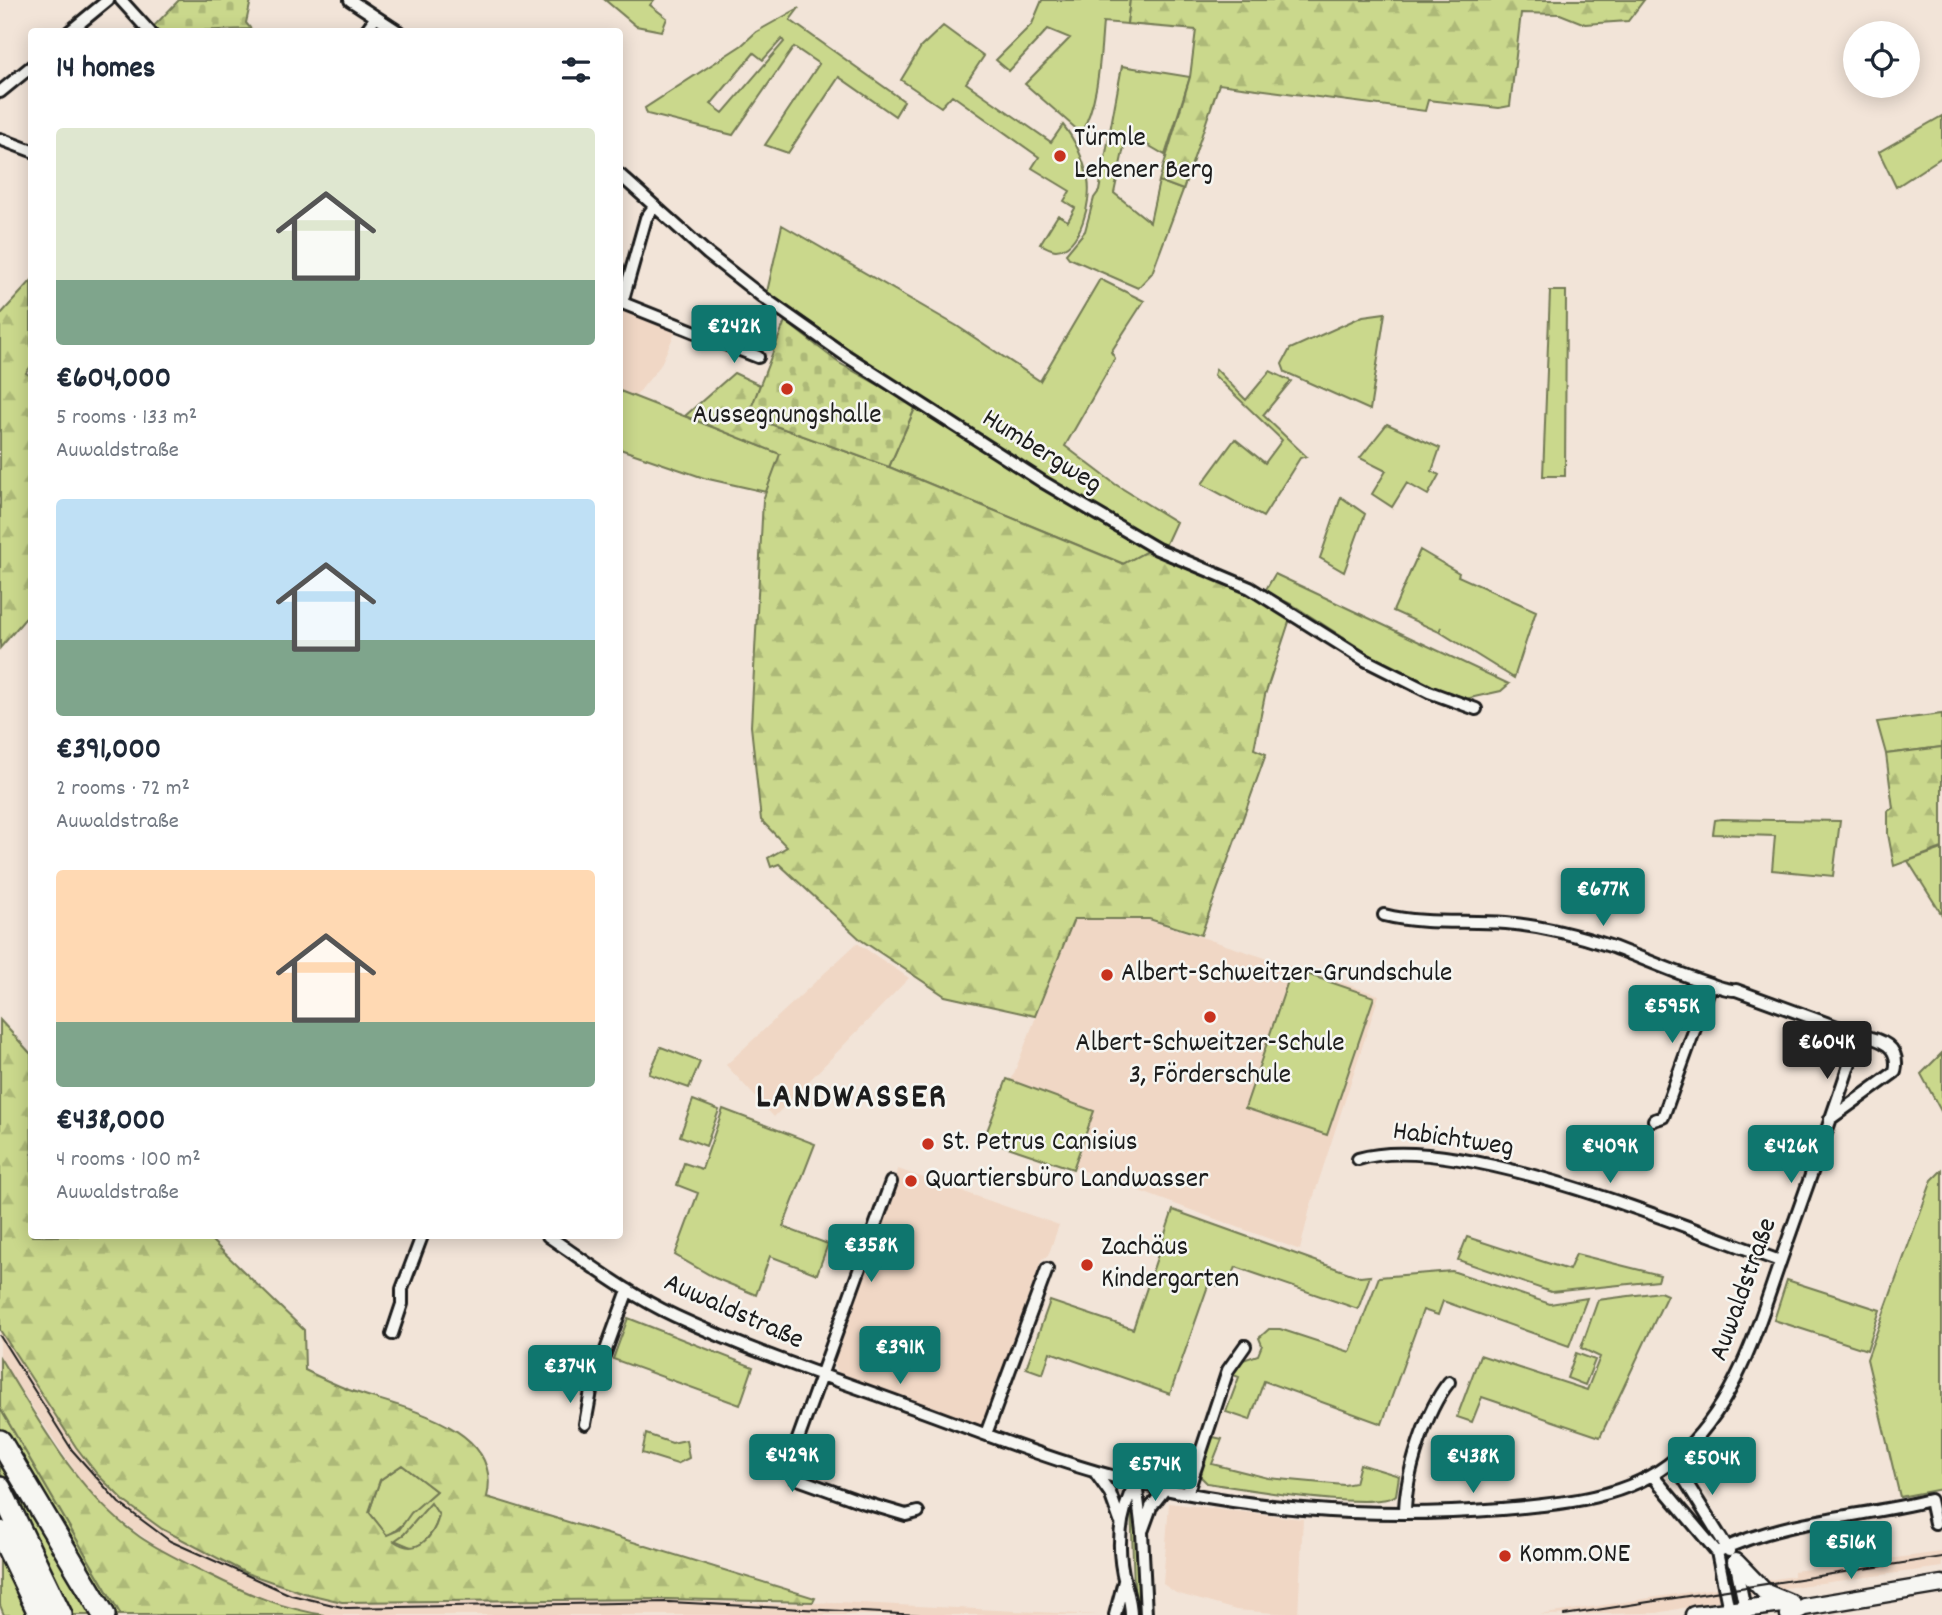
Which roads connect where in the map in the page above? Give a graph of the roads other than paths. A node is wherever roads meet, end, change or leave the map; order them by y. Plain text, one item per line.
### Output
1 (108, 0) edge
2 (121, 0) edge
3 (350, 0) edge
4 (376, 16) junction
5 (74, 28) edge
6 (146, 28) edge
7 (368, 28) edge
8 (393, 28) edge
9 (28, 69) edge
10 (0, 92) edge
11 (0, 139) edge
12 (28, 150) edge
13 (623, 179) edge
14 (654, 207) junction
15 (623, 295) edge
16 (623, 303) edge
17 (758, 357) dead end
18 (1476, 709) dead end
19 (1384, 915) dead end
20 (1711, 985) junction
21 (1859, 1035) junction
22 (1830, 1119) junction
23 (1654, 1121) dead end
24 (1358, 1159) dead end
25 (891, 1182) dead end
26 (421, 1239) edge
27 (552, 1239) edge
28 (1780, 1261) junction
29 (1047, 1269) dead end
30 (628, 1290) junction
31 (392, 1334) dead end
32 (1245, 1346) dead end
33 (820, 1376) junction
34 (1449, 1382) dead end
35 (585, 1424) dead end
36 (986, 1434) junction
37 (0, 1441) edge
38 (1673, 1461) junction
39 (1095, 1472) junction
40 (1652, 1475) junction
41 (1136, 1482) junction
42 (0, 1488) edge
43 (1165, 1489) junction
44 (1188, 1491) junction
45 (918, 1512) dead end
46 (1405, 1513) junction
47 (1120, 1521) junction
48 (1934, 1523) dead end
49 (0, 1532) edge
50 (1142, 1532) junction
51 (1722, 1550) junction
52 (1736, 1562) junction
53 (1124, 1581) junction
54 (1942, 1584) edge
55 (1795, 1608) edge
56 (1738, 1612) edge
57 (40, 1615) edge
58 (61, 1615) edge
59 (103, 1615) edge
60 (1115, 1615) edge
61 (1131, 1615) edge
62 (1146, 1615) edge
63 (1694, 1615) edge

1 - 5 street
2 - 6 street
3 - 4 street
4 - 7 street
4 - 8 street
9 - 10 street
11 - 12 street
13 - 14 street, Humbergweg
14 - 15 street
14 - 18 street, Humbergweg
16 - 17 street
19 - 20 street
20 - 21 street
20 - 23 street
21 - 22 street, Auwaldstraße
21 - 22 street
22 - 28 street, Auwaldstraße
24 - 28 street, Habichtweg
25 - 33 street, Auwaldstraße
26 - 31 street
27 - 30 street, Auwaldstraße
28 - 38 street, Auwaldstraße
29 - 36 street
30 - 33 street, Auwaldstraße
30 - 35 street, Auwaldstraße
32 - 44 street
33 - 36 street, Auwaldstraße
33 - 45 street, Auwaldstraße
34 - 46 street
36 - 39 street, Auwaldstraße
37 - 59 highway
38 - 40 street, Auwaldstraße
38 - 51 street
39 - 41 street, Auwaldstraße
39 - 47 street
40 - 46 street, Auwaldstraße
40 - 51 street
41 - 43 street, Auwaldstraße
41 - 47 street
41 - 50 street
42 - 58 highway
43 - 44 street, Auwaldstraße
43 - 50 street
44 - 46 street, Auwaldstraße
47 - 53 street
48 - 51 street
49 - 57 highway
50 - 62 street
51 - 52 street
51 - 56 street
52 - 55 main road
52 - 56 street
53 - 60 street
53 - 61 street
54 - 55 main road
55 - 56 main road
56 - 63 main road

